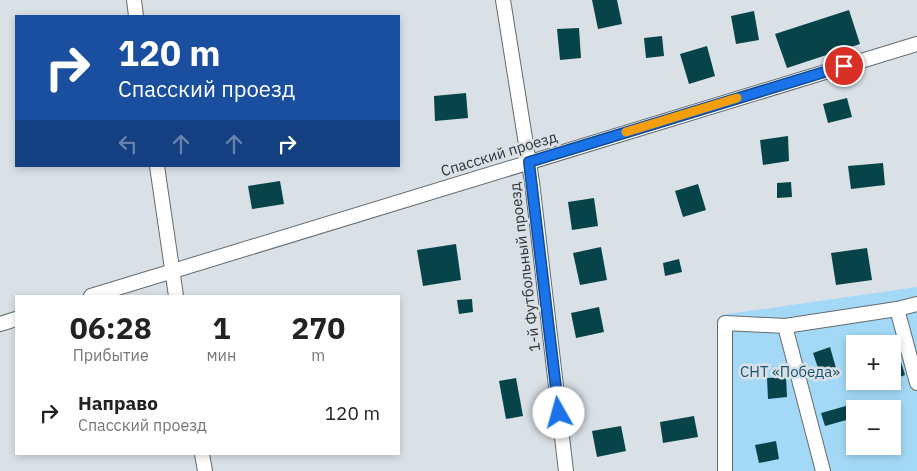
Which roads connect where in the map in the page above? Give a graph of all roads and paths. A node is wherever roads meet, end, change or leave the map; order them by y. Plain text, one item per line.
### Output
1 (134, 0) edge
2 (503, 0) edge
3 (136, 15) edge
4 (917, 44) edge
5 (529, 162) junction
6 (157, 167) edge
7 (171, 271) junction
8 (94, 295) edge
9 (176, 295) edge
10 (917, 304) edge
11 (897, 309) junction
12 (15, 319) edge
13 (0, 324) edge
14 (785, 326) junction
15 (917, 382) edge
16 (202, 455) edge
17 (205, 471) edge
18 (566, 471) edge
19 (725, 471) edge
20 (823, 471) edge

1 - 3 street
2 - 5 street, 1-й Футбольный проезд
4 - 5 street, Спасский проезд
5 - 7 street, Спасский проезд
5 - 18 street, 1-й Футбольный проезд
6 - 7 street
7 - 8 street, Спасский проезд
7 - 9 street
10 - 11 street
11 - 14 street
11 - 15 street
12 - 13 street
14 - 19 street
14 - 20 street
16 - 17 street

